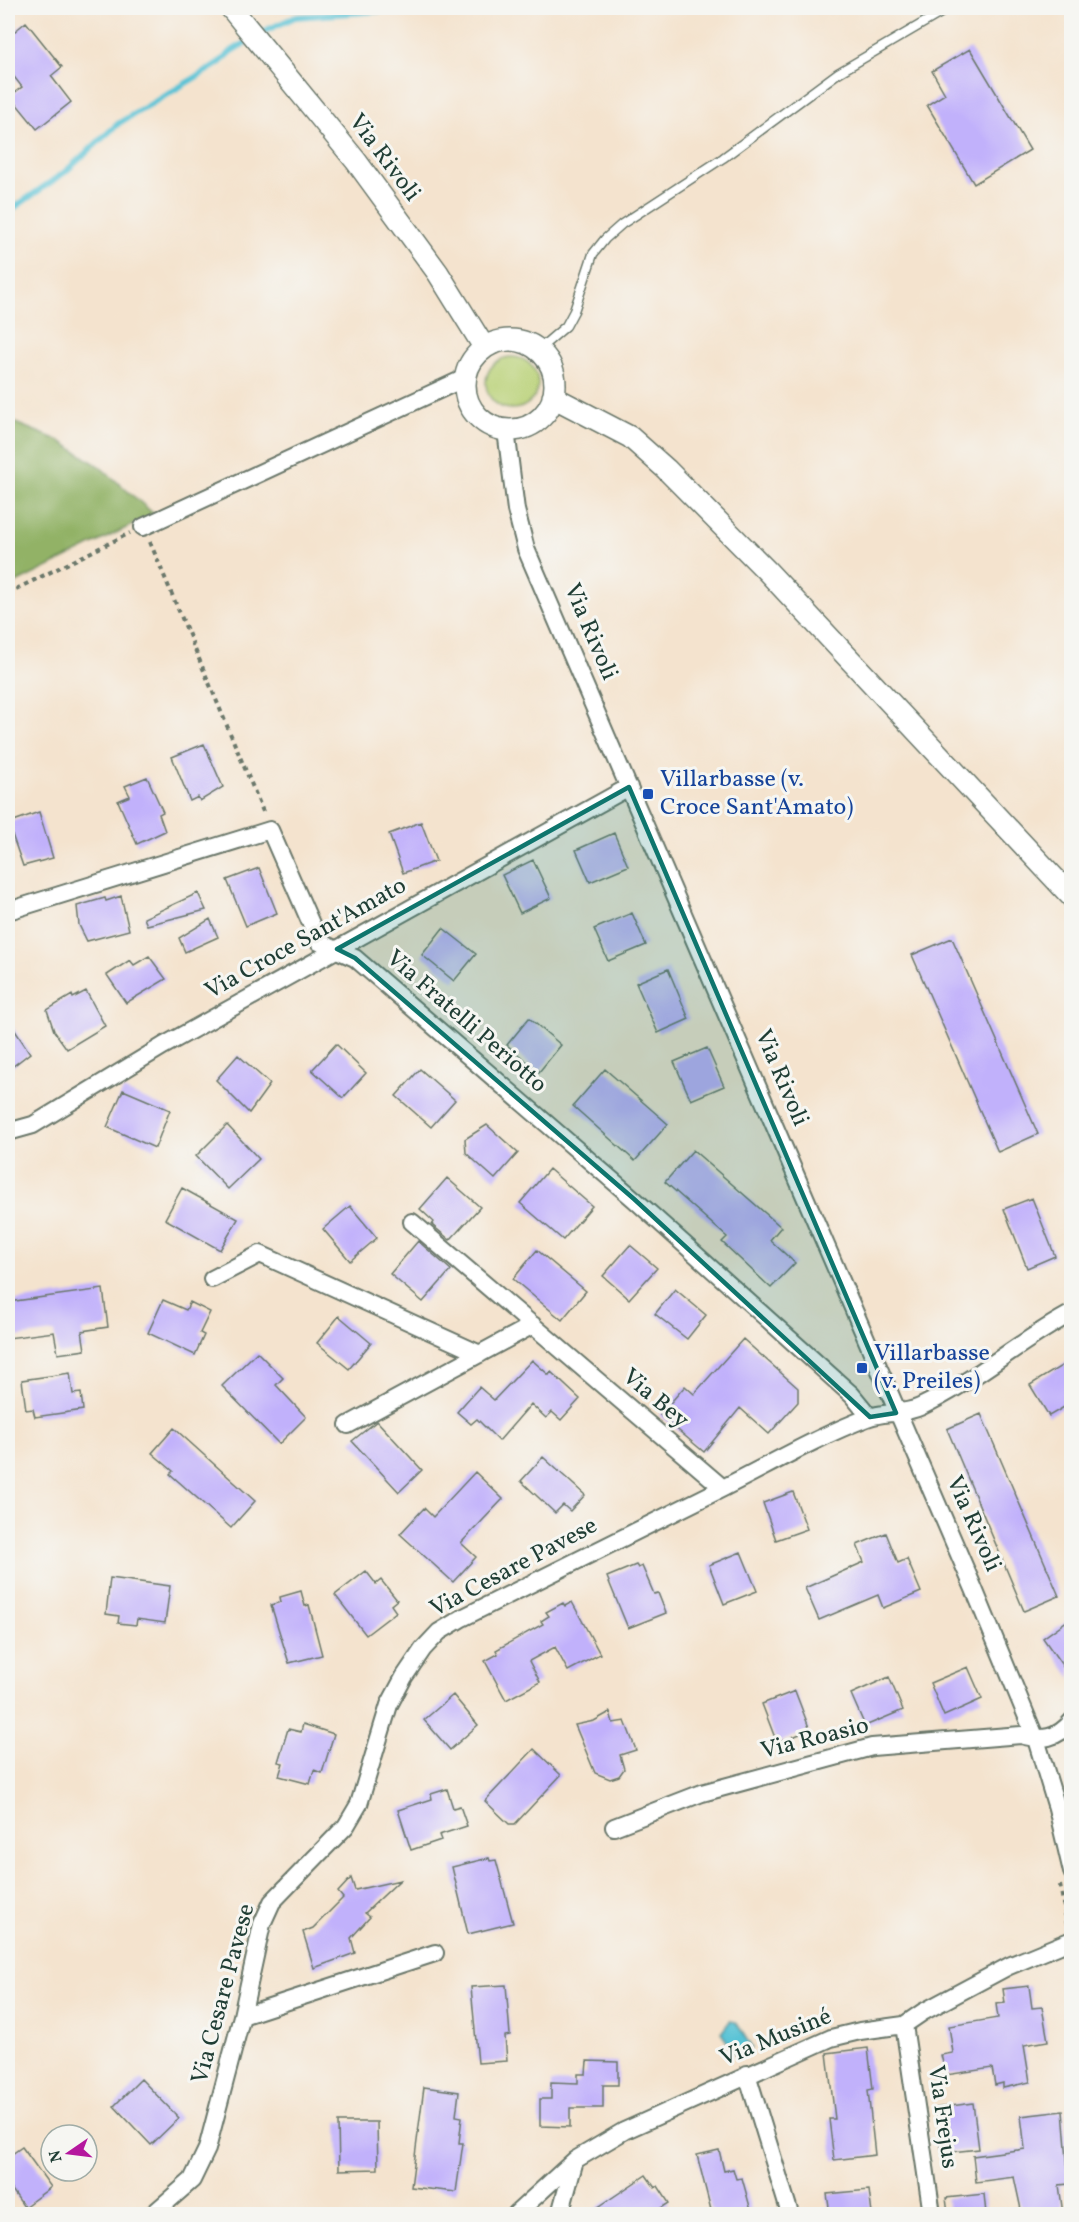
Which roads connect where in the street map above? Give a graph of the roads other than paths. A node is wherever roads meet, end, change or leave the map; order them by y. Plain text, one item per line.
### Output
1 (948, 8) edge
2 (232, 9) edge
3 (484, 347) junction
4 (538, 350) junction
5 (465, 378) junction
6 (553, 397) junction
7 (506, 430) junction
8 (143, 526) dead end
9 (629, 787) junction
10 (1071, 897) edge
11 (8, 911) edge
12 (338, 949) junction
13 (8, 1132) edge
14 (412, 1222) dead end
15 (212, 1279) dead end
16 (1071, 1314) edge
17 (532, 1325) junction
18 (480, 1354) junction
19 (896, 1413) junction
20 (870, 1417) junction
21 (348, 1425) dead end
22 (723, 1488) junction
23 (1071, 1721) edge
24 (1036, 1739) junction
25 (614, 1827) dead end
26 (1071, 1872) edge
27 (1071, 1940) edge
28 (435, 1953) dead end
29 (242, 2016) junction
30 (904, 2025) junction
31 (747, 2074) junction
32 (575, 2160) junction
33 (153, 2214) edge
34 (516, 2214) edge
35 (560, 2214) edge
36 (790, 2214) edge
37 (932, 2214) edge

1 - 4 lane
2 - 3 street, Via Rivoli
3 - 4 street
3 - 5 street
4 - 6 street
5 - 7 street
5 - 8 street
6 - 7 street
6 - 10 street
7 - 9 street, Via Rivoli
9 - 12 street, Via Croce Sant'Amato
9 - 19 street, Via Rivoli
11 - 12 street, Via Fratelli Periotto
12 - 13 street, Via Croce Sant'Amato
12 - 20 street, Via Fratelli Periotto
14 - 17 street, Via Bey
15 - 18 street
16 - 19 street
17 - 18 street
17 - 22 street, Via Bey
18 - 21 street
19 - 20 street
19 - 24 street, Via Rivoli
20 - 22 street
22 - 29 street, Via Cesare Pavese
23 - 24 street
24 - 25 street, Via Roasio
24 - 26 street, Via Rivoli
27 - 30 street, Via Musiné
28 - 29 street
29 - 33 street, Via Cesare Pavese
30 - 31 street, Via Musiné
30 - 37 street, Via Frejus
31 - 32 street, Via Musiné
31 - 36 street
32 - 34 street, Via Musiné
32 - 35 street

